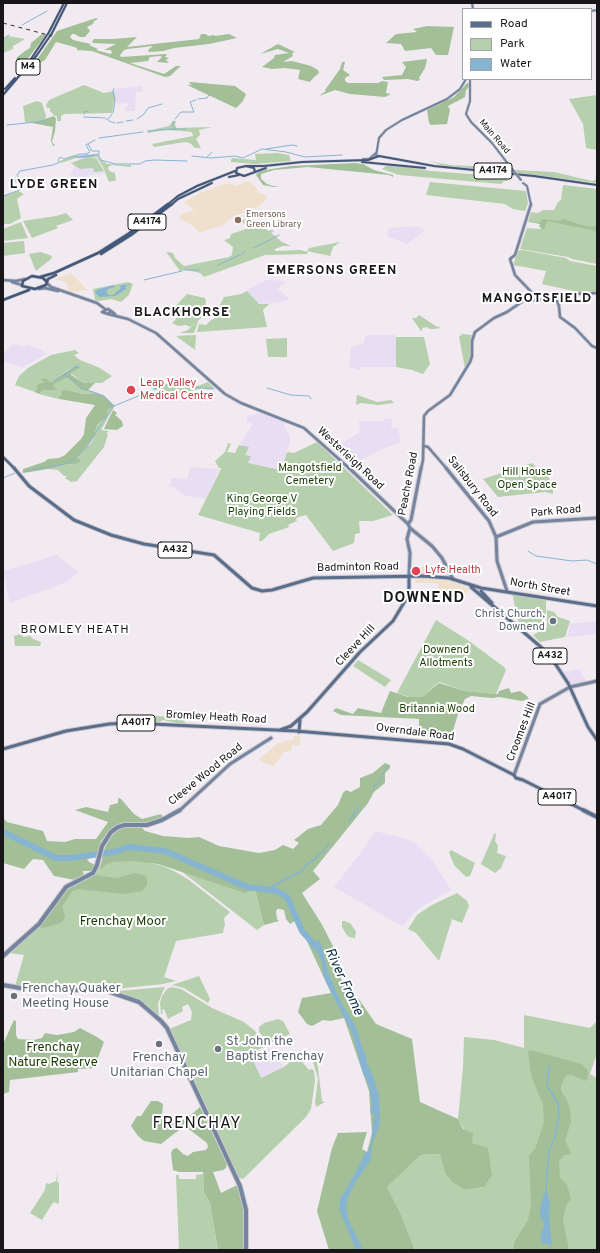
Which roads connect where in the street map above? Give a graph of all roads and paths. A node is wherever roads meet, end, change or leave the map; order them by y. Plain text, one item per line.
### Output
1 (64, 3) edge
2 (67, 3) edge
3 (49, 35) junction
4 (465, 80) edge
5 (470, 80) edge
6 (3, 92) edge
7 (3, 95) edge
8 (377, 148) junction
9 (378, 151) junction
10 (382, 156) junction
11 (374, 157) junction
12 (334, 161) junction
13 (377, 161) junction
14 (382, 161) junction
15 (319, 163) junction
16 (246, 166) junction
17 (412, 166) junction
18 (234, 171) junction
19 (255, 172) junction
20 (240, 175) junction
21 (597, 186) edge
22 (40, 277) junction
23 (26, 279) junction
24 (3, 281) edge
25 (47, 282) junction
26 (22, 286) junction
27 (38, 289) junction
28 (68, 293) junction
29 (597, 293) edge
30 (556, 298) junction
31 (3, 299) edge
32 (538, 300) junction
33 (98, 305) junction
34 (105, 309) junction
35 (111, 311) junction
36 (102, 312) junction
37 (108, 314) junction
38 (120, 316) junction
39 (597, 348) edge
40 (424, 446) junction
41 (3, 457) edge
42 (597, 518) edge
43 (408, 524) junction
44 (410, 528) junction
45 (496, 537) junction
46 (409, 576) junction
47 (451, 579) junction
48 (478, 589) junction
49 (507, 591) junction
50 (597, 606) edge
51 (597, 681) edge
52 (570, 687) junction
53 (298, 720) junction
54 (278, 730) junction
55 (287, 731) joint
56 (298, 732) junction
57 (271, 738) dead end
58 (597, 740) edge
59 (3, 749) edge
60 (514, 775) junction
61 (597, 817) edge
62 (3, 956) edge
63 (3, 985) edge
64 (246, 1250) edge

1 - 3 highway, M4
2 - 3 highway, M4
3 - 6 highway, M4
3 - 7 highway, M4
4 - 8 street
5 - 32 street, Main Road, bridge
8 - 9 street
8 - 12 street
9 - 10 street
9 - 11 street
10 - 11 highway
10 - 14 highway
10 - 21 highway, A4174
11 - 12 highway, A4174
11 - 13 highway
12 - 16 highway, A4174
13 - 14 highway
13 - 15 highway, A4174
14 - 17 highway, A4174
15 - 17 highway
15 - 19 highway, A4174
16 - 18 highway, A4174
16 - 19 highway
17 - 21 highway, A4174
18 - 20 highway
18 - 22 highway, A4174
19 - 20 highway, A4174
20 - 25 highway, A4174
22 - 23 highway, A4174
22 - 25 highway
23 - 24 street
23 - 26 highway, A4174
24 - 26 street
25 - 27 highway, A4174
25 - 28 street
26 - 27 highway
26 - 31 highway, A4174
27 - 28 street
27 - 31 highway, A4174
28 - 33 street
29 - 30 street
30 - 32 street
30 - 39 street
32 - 40 street, Peache Road
33 - 34 street
33 - 36 street
34 - 35 street, Westerleigh Road
34 - 36 street
35 - 37 street
35 - 38 street, Westerleigh Road
36 - 37 street, Westerleigh Road
37 - 38 street, Westerleigh Road
38 - 43 street, Westerleigh Road
40 - 43 street, Peache Road
40 - 45 street, Salisbury Road
41 - 46 main road, Badminton Road / A432
42 - 45 street, Park Road
43 - 44 street, Westerleigh Road
44 - 46 street
44 - 47 street, Westerleigh Road
45 - 49 street, Salisbury Road
46 - 47 main road, Badminton Road / A432
46 - 53 main road, Cleeve Hill / A4017
47 - 48 main road, Badminton Road / A432
48 - 49 main road, North Street
48 - 52 main road, A432
49 - 50 main road, North Street
51 - 52 street, Croomes Hill
52 - 58 main road, A432
52 - 60 street, Croomes Hill
53 - 54 main road, Cleeve Hill / A4017
53 - 56 main road
54 - 55 main road, Bromley Heath Road / A4017
54 - 59 main road, Bromley Heath Road / A4017
55 - 56 main road, Overndale Road / A4017
56 - 60 main road, Overndale Road / A4017
57 - 62 street, Cleeve Wood Road
60 - 61 main road, Overndale Road / A4017
63 - 64 street

